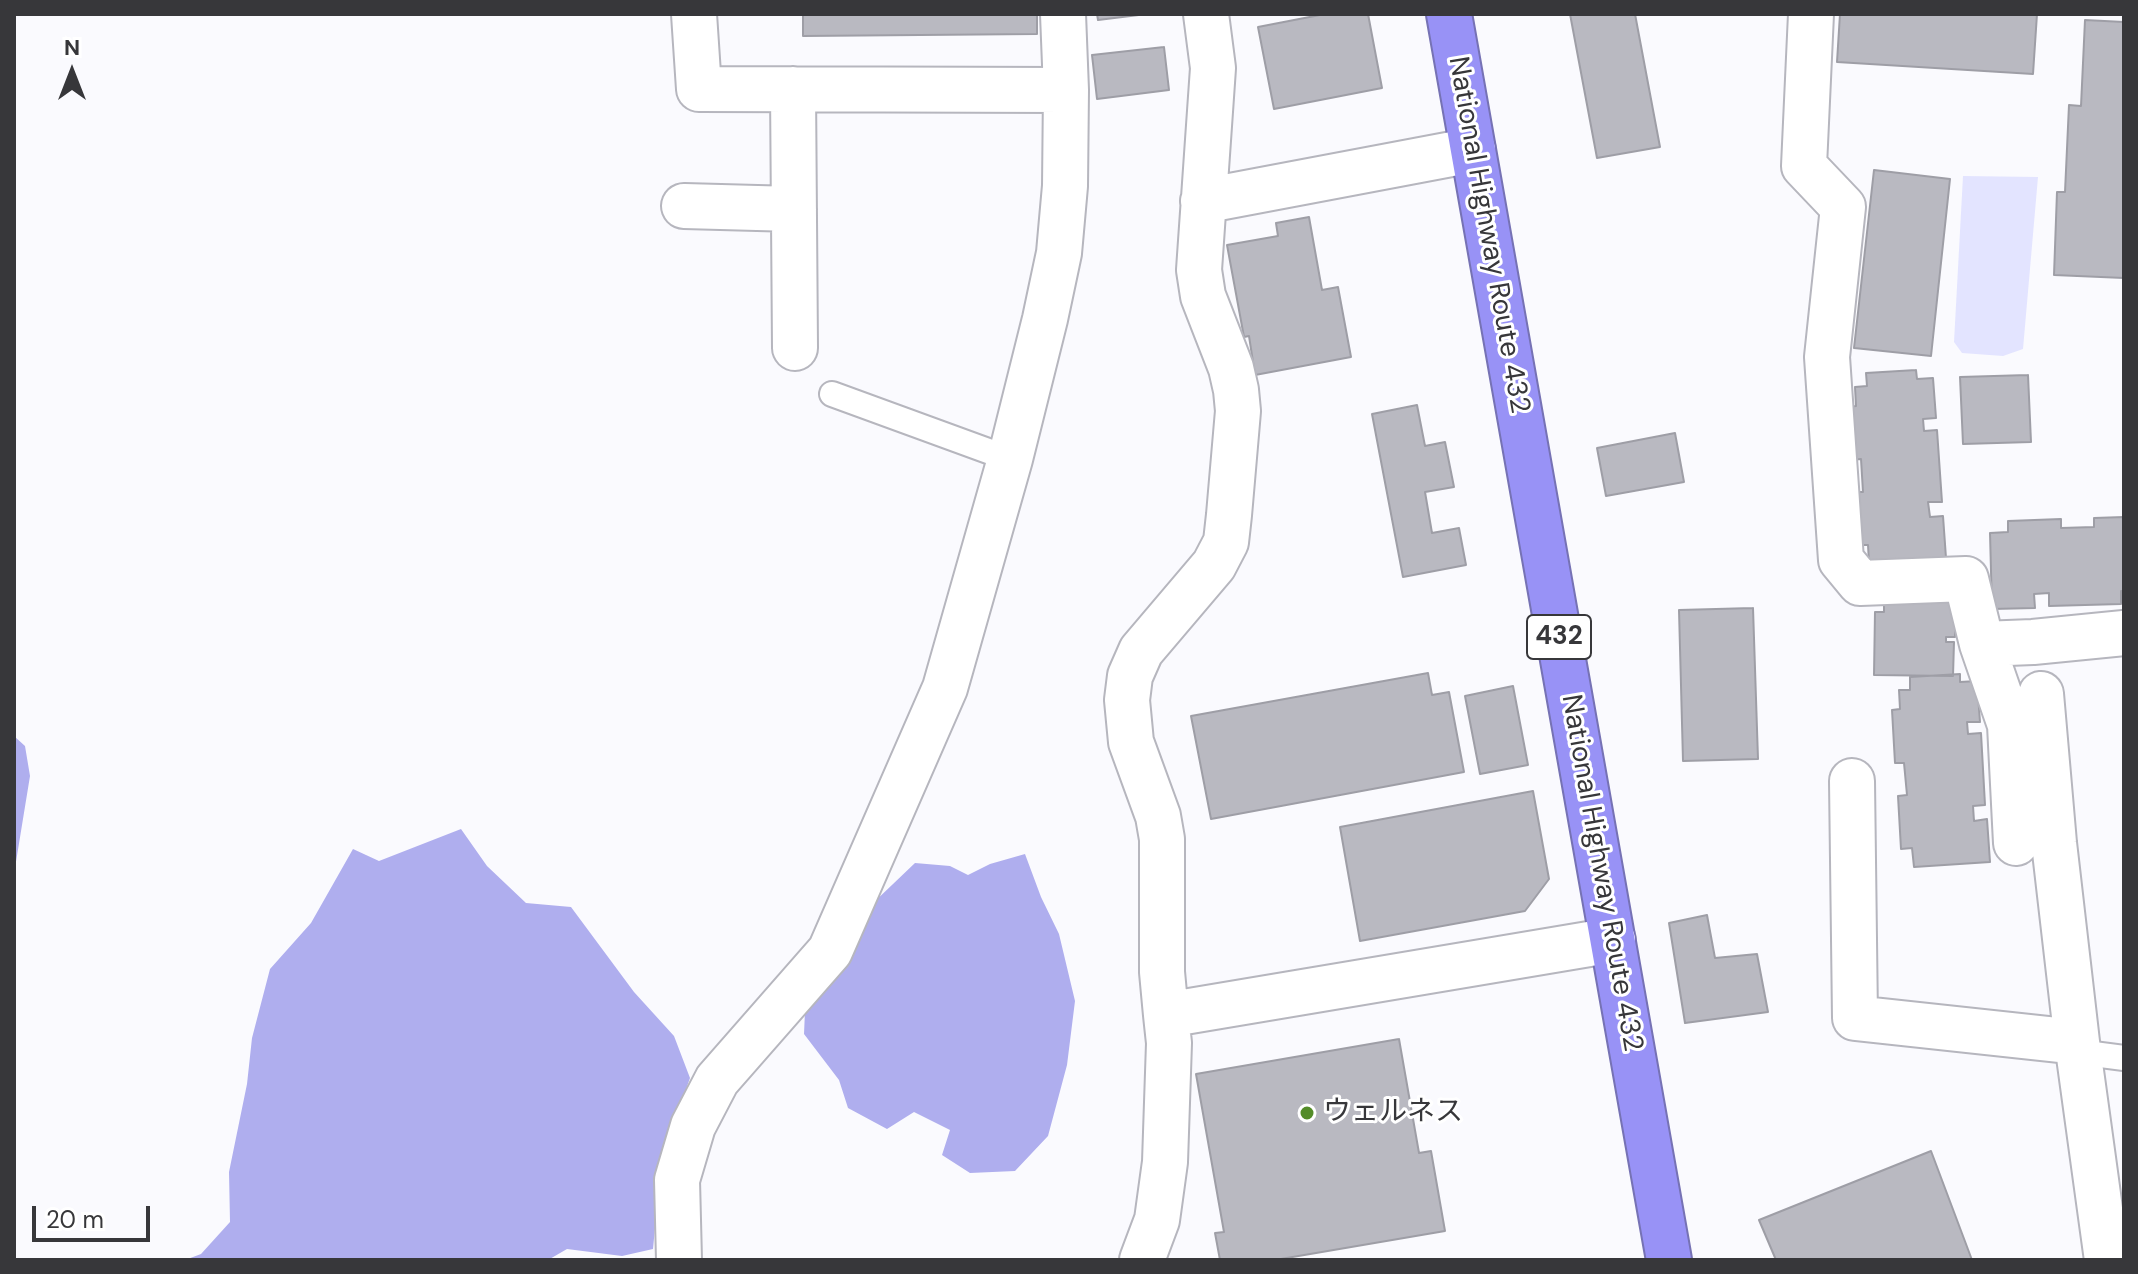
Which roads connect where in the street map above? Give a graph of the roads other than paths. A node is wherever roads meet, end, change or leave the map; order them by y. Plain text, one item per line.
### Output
1 (694, 14) edge
2 (1063, 14) edge
3 (1206, 14) edge
4 (1449, 14) edge
5 (1811, 14) edge
6 (793, 89) junction
7 (1066, 90) junction
8 (1473, 150) junction
9 (1203, 201) junction
10 (684, 206) dead end
11 (794, 209) junction
12 (795, 348) dead end
13 (832, 394) dead end
14 (1010, 459) junction
15 (2124, 633) edge
16 (1982, 644) junction
17 (2041, 694) dead end
18 (1852, 781) dead end
19 (2016, 843) dead end
20 (1613, 940) junction
21 (1166, 1015) junction
22 (2077, 1047) junction
23 (2124, 1058) edge
24 (679, 1260) edge
25 (1142, 1260) edge
26 (1669, 1260) edge
27 (2107, 1260) edge

1 - 6 street
2 - 7 street
3 - 9 street
4 - 8 highway, National Highway Route 432 / 432
5 - 16 street
6 - 7 street
6 - 11 street
7 - 14 street
8 - 9 street
8 - 20 highway, National Highway Route 432 / 432
9 - 21 street
10 - 11 street
11 - 12 street
13 - 14 lane
14 - 24 street
15 - 16 street
16 - 19 street
17 - 22 street
18 - 22 street
20 - 21 street
20 - 26 highway, National Highway Route 432 / 432
21 - 25 street
22 - 23 lane
22 - 27 street

